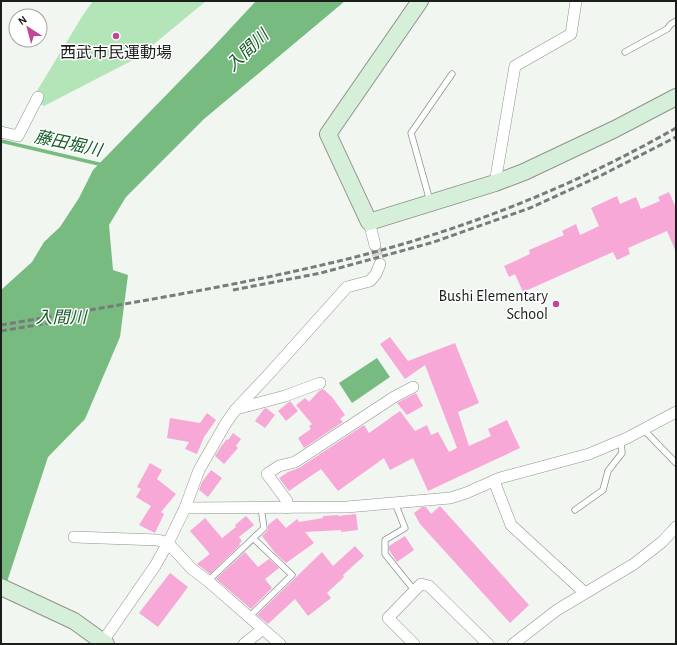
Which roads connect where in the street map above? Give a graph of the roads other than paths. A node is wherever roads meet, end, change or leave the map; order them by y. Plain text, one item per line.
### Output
1 (420, 1) edge
2 (576, 1) edge
3 (676, 22) edge
4 (625, 52) dead end
5 (452, 74) dead end
6 (38, 97) dead end
7 (676, 97) edge
8 (1, 132) edge
9 (495, 183) junction
10 (431, 203) junction
11 (369, 222) junction
12 (375, 246) tunnel mouth
13 (380, 264) tunnel mouth
14 (320, 383) dead end
15 (413, 387) dead end
16 (236, 409) junction
17 (676, 412) edge
18 (643, 429) junction
19 (621, 440) junction
20 (676, 463) edge
21 (494, 480) junction
22 (395, 503) junction
23 (185, 508) junction
24 (261, 508) junction
25 (286, 508) junction
26 (575, 510) dead end
27 (676, 527) edge
28 (74, 537) dead end
29 (254, 539) junction
30 (168, 543) junction
31 (208, 581) junction
32 (1, 587) edge
33 (414, 590) junction
34 (585, 593) junction
35 (249, 617) junction
36 (264, 629) junction
37 (104, 643) edge
38 (244, 644) edge
39 (280, 644) edge
40 (414, 644) edge
41 (488, 644) edge
42 (514, 644) edge

1 - 11 street
2 - 9 street
3 - 4 lane
5 - 10 lane
6 - 8 street
7 - 9 street
9 - 10 street
10 - 11 street
11 - 12 street
13 - 16 street
14 - 16 street
15 - 25 street
16 - 23 street
17 - 18 street
18 - 19 street
18 - 20 lane
19 - 21 street
19 - 26 lane
21 - 22 street
21 - 34 street
22 - 25 street
22 - 33 lane
23 - 24 street
23 - 30 street
24 - 25 street
24 - 29 lane
27 - 34 street
28 - 30 street
29 - 31 lane
29 - 35 lane
30 - 31 street
30 - 37 street
31 - 35 street
32 - 37 street
33 - 40 street
33 - 41 street
34 - 42 street
35 - 36 street
36 - 38 street
36 - 39 street

